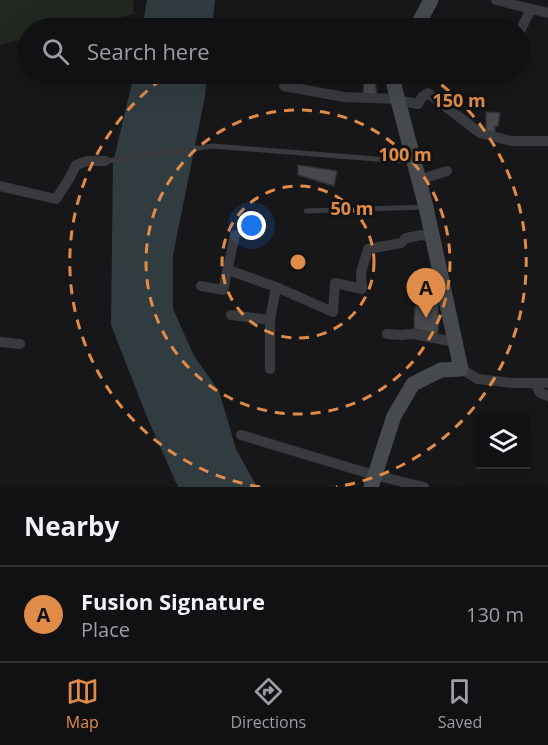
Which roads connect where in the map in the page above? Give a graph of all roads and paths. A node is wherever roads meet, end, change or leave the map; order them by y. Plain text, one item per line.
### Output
1 (431, 0) edge
2 (496, 0) edge
3 (531, 9) junction
4 (548, 13) edge
5 (421, 18) edge
6 (526, 18) edge
7 (394, 84) edge
8 (284, 86) dead end
9 (397, 99) junction
10 (548, 141) edge
11 (105, 161) joint
12 (414, 163) junction
13 (447, 171) dead end
14 (419, 180) junction
15 (0, 186) edge
16 (426, 207) junction
17 (306, 211) dead end
18 (235, 235) dead end
19 (433, 237) junction
20 (228, 270) junction
21 (201, 286) dead end
22 (276, 287) junction
23 (231, 315) dead end
24 (270, 320) junction
25 (387, 334) dead end
26 (0, 342) edge
27 (455, 342) junction
28 (20, 345) dead end
29 (270, 369) dead end
30 (461, 369) junction
31 (535, 383) junction
32 (548, 383) edge
33 (548, 396) edge
34 (241, 435) dead end
35 (373, 481) edge
36 (424, 487) edge

1 - 5 street
2 - 3 street
3 - 4 street
3 - 6 street
7 - 9 street
8 - 9 street
9 - 10 street
9 - 12 street
11 - 12 lane
11 - 15 street
12 - 14 street
13 - 14 street
14 - 16 street
16 - 17 lane
16 - 19 street
18 - 20 street
19 - 22 street
19 - 27 street
20 - 21 street
20 - 22 street
22 - 24 street
23 - 24 street
24 - 29 street
25 - 27 street
26 - 28 street
27 - 30 street
30 - 31 street
30 - 35 street
31 - 32 street
31 - 33 street
34 - 35 street
35 - 36 street

